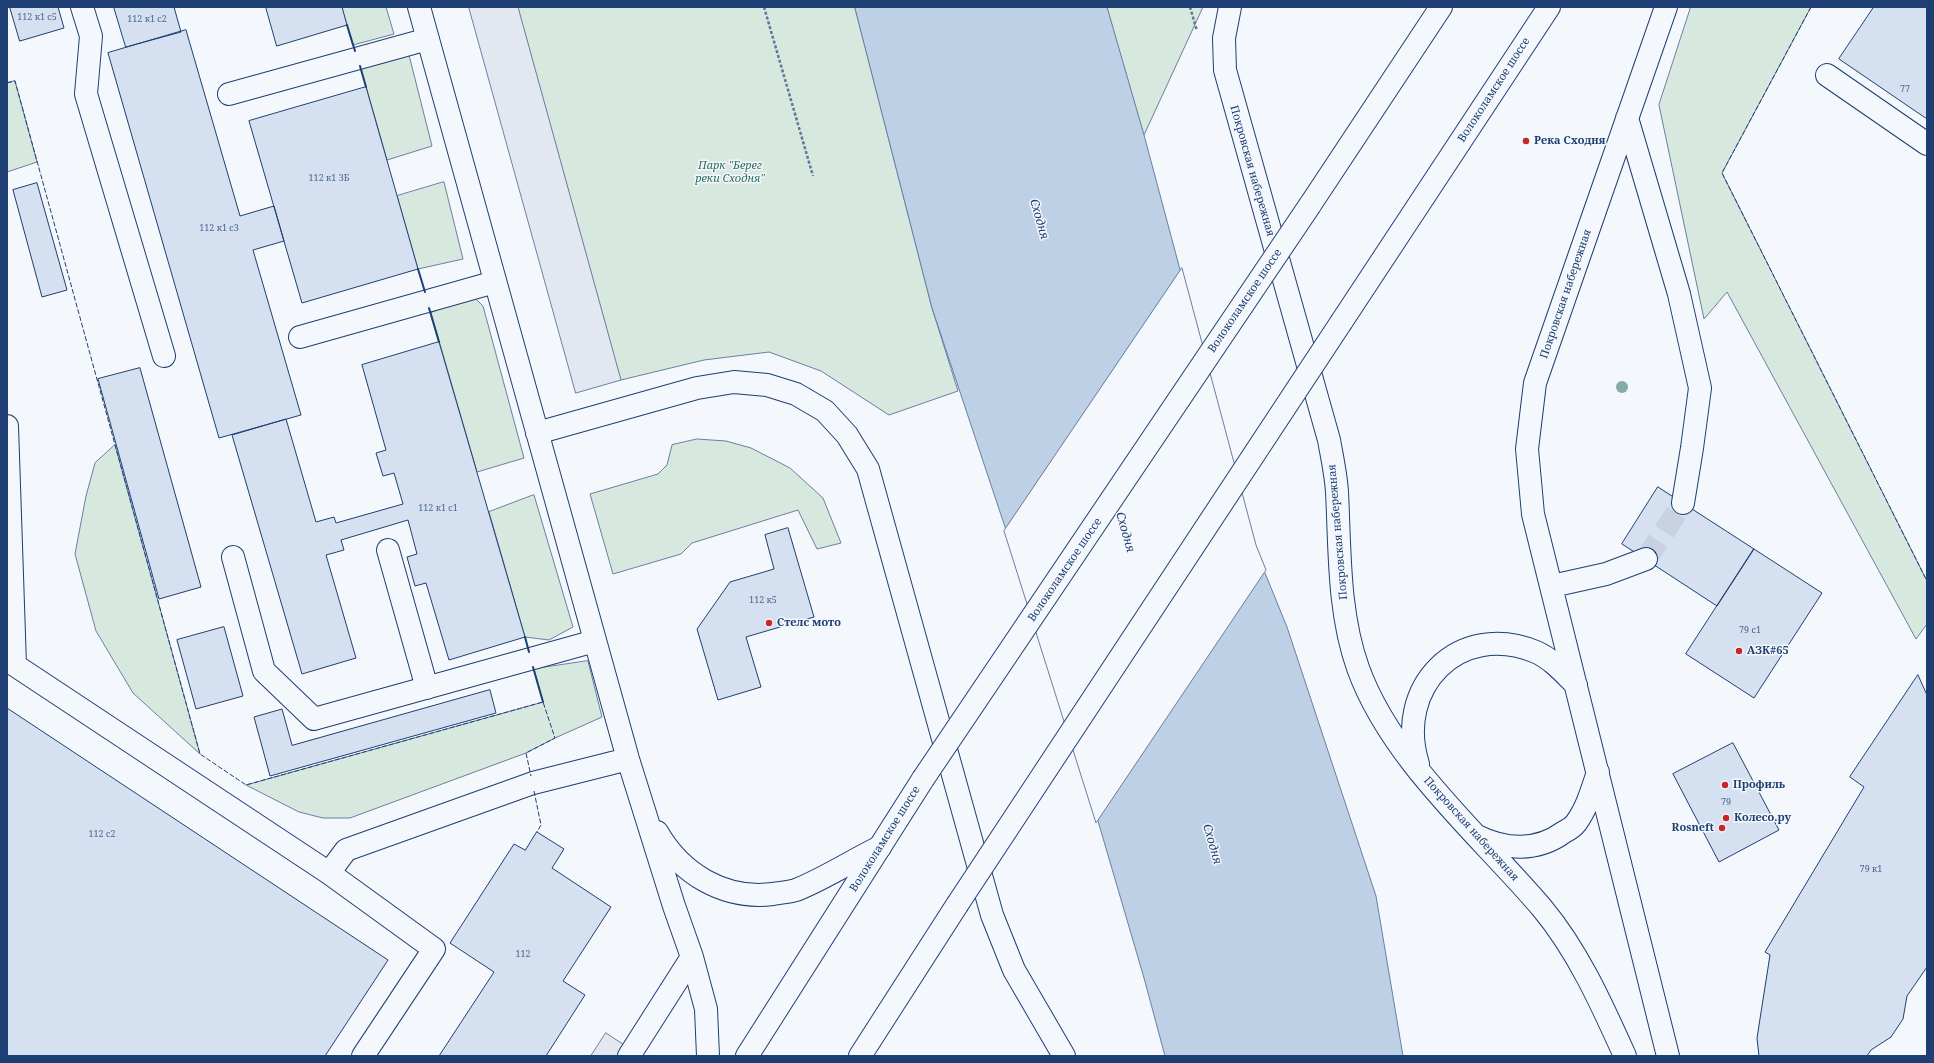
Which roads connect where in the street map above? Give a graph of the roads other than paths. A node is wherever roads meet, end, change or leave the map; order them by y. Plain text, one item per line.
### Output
1 (82, 7) edge
2 (419, 7) edge
3 (1230, 7) edge
4 (1441, 7) edge
5 (1549, 7) edge
6 (1561, 7) edge
7 (1666, 7) edge
8 (428, 39) junction
9 (1512, 63) junction
10 (1827, 76) dead end
11 (229, 94) dead end
12 (1627, 118) junction
13 (1927, 144) edge
14 (495, 282) junction
15 (300, 337) dead end
16 (164, 356) dead end
17 (7, 426) edge
18 (537, 433) junction
19 (1683, 503) tunnel mouth
20 (388, 550) dead end
21 (233, 556) dead end
22 (1646, 559) tunnel mouth
23 (1552, 586) junction
24 (595, 641) junction
25 (11, 663) edge
26 (1576, 685) junction
27 (427, 688) junction
28 (628, 759) junction
29 (1598, 772) junction
30 (1421, 773) junction
31 (641, 803) junction
32 (1474, 834) junction
33 (880, 846) junction
34 (329, 873) junction
35 (692, 957) junction
36 (363, 1056) edge
37 (628, 1056) edge
38 (708, 1056) edge
39 (747, 1056) edge
40 (860, 1056) edge
41 (1064, 1056) edge
42 (1625, 1056) edge
43 (1668, 1056) edge

1 - 16 street
2 - 8 street
3 - 30 street, Покровская набережная
4 - 33 street, Волоколамское шоссе, bridge
5 - 9 street, Волоколамское шоссе
6 - 9 street
7 - 12 street, Покровская набережная
8 - 11 street
8 - 14 street
9 - 40 street, Волоколамское шоссе, bridge
10 - 13 street
12 - 19 street
12 - 23 street, Покровская набережная
14 - 15 street
14 - 18 street
17 - 25 street
18 - 24 street
18 - 41 street
20 - 27 street
21 - 27 street
22 - 23 street
23 - 26 street, Покровская набережная
24 - 27 street
24 - 28 street
25 - 34 street
26 - 29 street, Покровская набережная
26 - 30 street
28 - 31 street
28 - 34 street
29 - 32 street
29 - 43 street, Покровская набережная
30 - 32 street, Покровская набережная
31 - 33 street
31 - 35 street
32 - 42 street, Покровская набережная
33 - 39 street, Волоколамское шоссе
34 - 36 street
35 - 37 street
35 - 38 street

